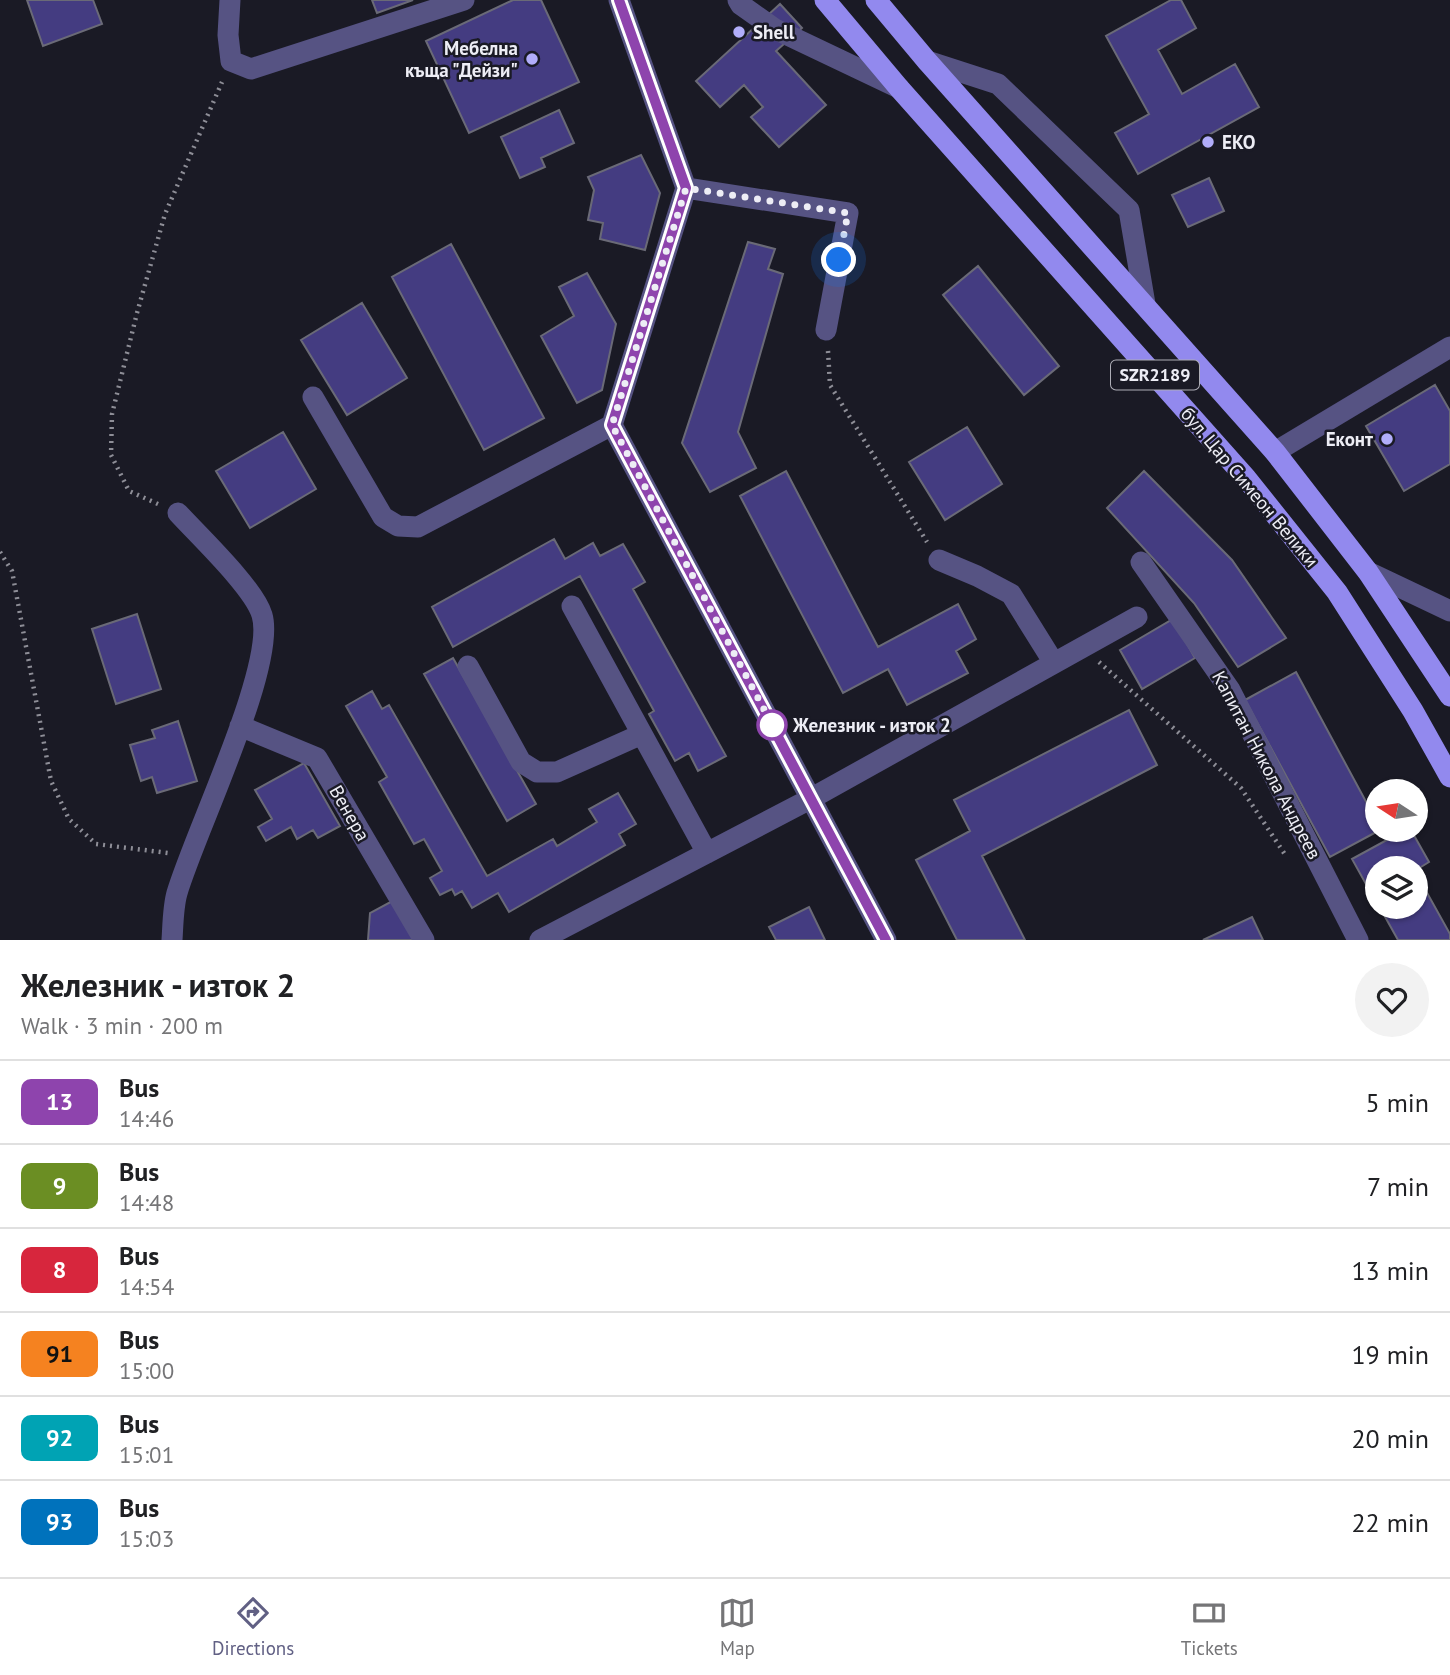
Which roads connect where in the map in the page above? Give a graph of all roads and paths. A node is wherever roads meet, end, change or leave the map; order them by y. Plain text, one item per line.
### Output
1 (230, 0) edge
2 (464, 0) edge
3 (619, 0) edge
4 (738, 0) edge
5 (825, 0) edge
6 (876, 0) edge
7 (231, 61) junction
8 (927, 61) junction
9 (899, 88) junction
10 (686, 188) junction
11 (1145, 304) junction
12 (826, 330) joint
13 (1450, 347) edge
14 (313, 397) dead end
15 (612, 425) junction
16 (1275, 452) junction
17 (178, 513) joint
18 (0, 552) edge
19 (939, 560) joint
20 (1142, 562) dead end
21 (1368, 572) junction
22 (572, 606) dead end
23 (1450, 611) edge
24 (1137, 617) dead end
25 (1083, 648) junction
26 (1054, 663) junction
27 (468, 666) dead end
28 (1450, 696) edge
29 (240, 726) junction
30 (642, 734) junction
31 (1450, 777) edge
32 (812, 798) junction
33 (707, 853) junction
34 (189, 855) junction
35 (1290, 862) dead end
36 (172, 940) edge
37 (424, 940) edge
38 (540, 940) edge
39 (886, 940) edge
40 (1358, 940) edge

1 - 7 street
2 - 7 street
3 - 10 street
4 - 9 street
5 - 9 main road, бул. Цар Симеон Велики / SZR2189
6 - 8 main road, бул. Цар Симеон Велики / SZR2189
7 - 17 path
8 - 11 main road, бул. Цар Симеон Велики / SZR2189
8 - 11 street
9 - 31 main road, бул. Цар Симеон Велики / SZR2189
10 - 12 street
10 - 15 street
11 - 16 main road, бул. Цар Симеон Велики / SZR2189
12 - 19 path
13 - 16 street
14 - 15 street
15 - 32 street
16 - 21 main road, бул. Цар Симеон Велики / SZR2189
17 - 29 street
18 - 34 path
19 - 26 street
20 - 40 street, Капитан Никола Андреев
21 - 23 street
21 - 28 main road, бул. Цар Симеон Велики / SZR2189
22 - 30 street
24 - 25 street
25 - 26 street
25 - 35 path
26 - 32 street
27 - 30 street
29 - 34 street
29 - 37 street, Венера
30 - 33 street
32 - 33 street
32 - 39 street
33 - 38 street
34 - 36 street

